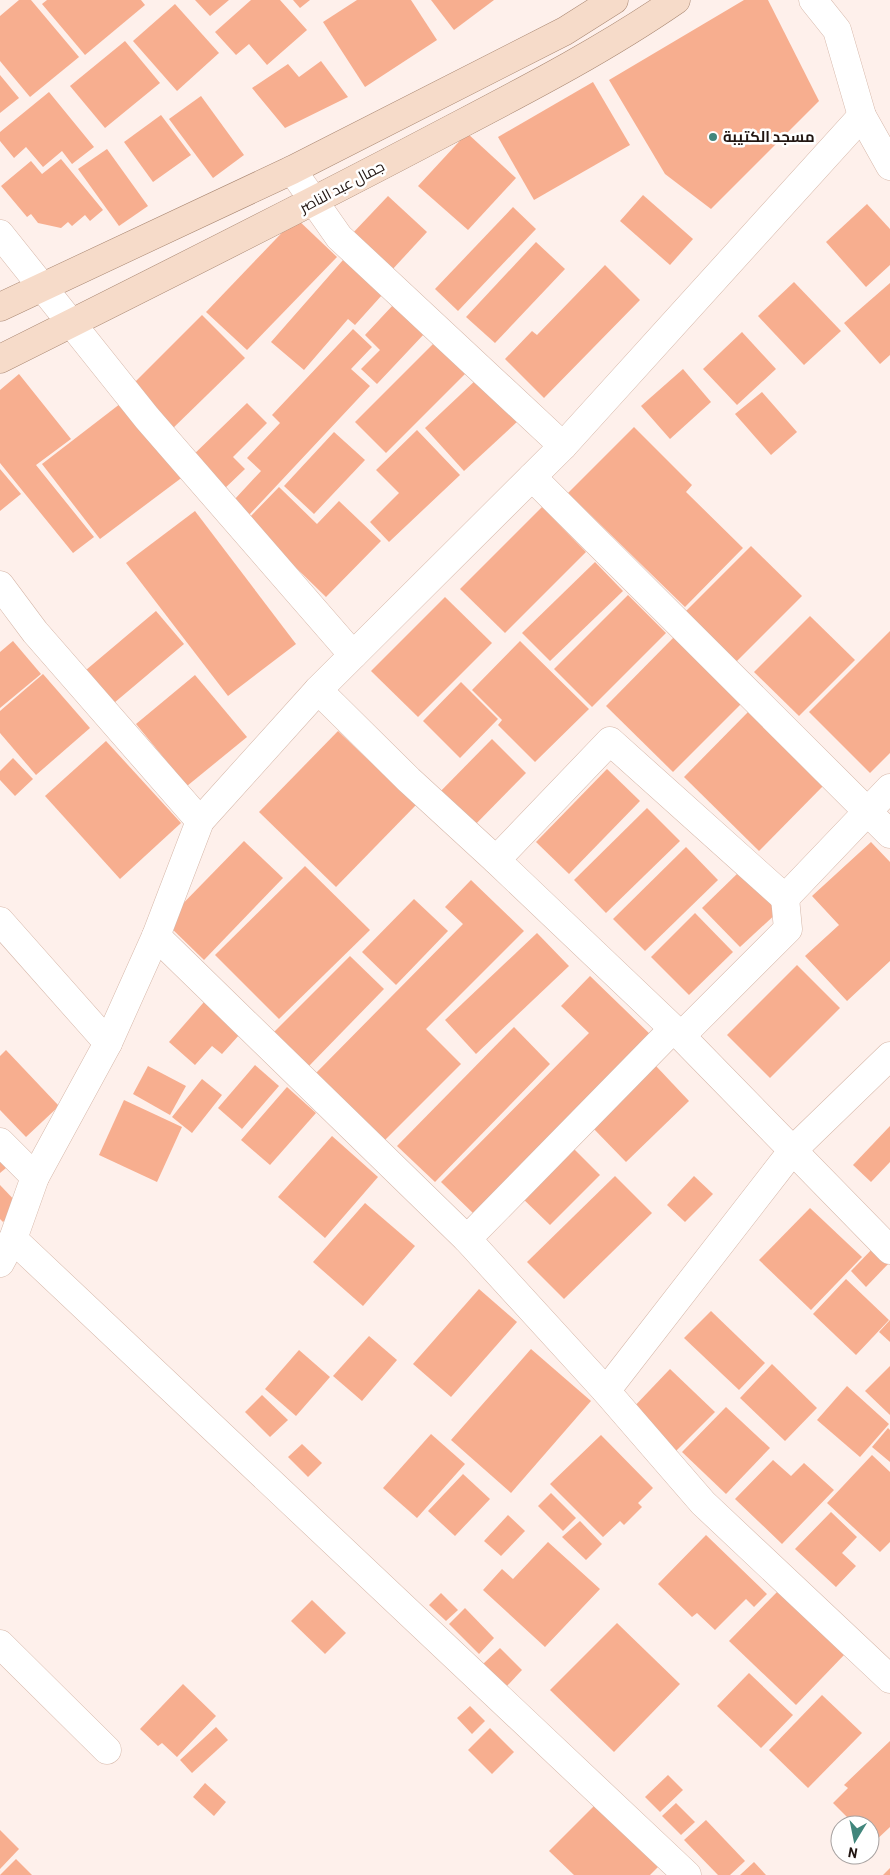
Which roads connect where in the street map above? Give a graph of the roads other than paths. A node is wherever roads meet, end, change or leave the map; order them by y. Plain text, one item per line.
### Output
1 (614, 0) edge
2 (676, 0) edge
3 (813, 0) edge
4 (862, 116) junction
5 (890, 166) edge
6 (292, 170) junction
7 (314, 201) junction
8 (0, 234) edge
9 (42, 286) junction
10 (0, 307) edge
11 (72, 323) junction
12 (0, 359) edge
13 (563, 446) junction
14 (532, 476) junction
15 (0, 585) edge
16 (353, 655) junction
17 (318, 690) junction
18 (890, 788) edge
19 (868, 810) junction
20 (200, 821) junction
21 (890, 834) edge
22 (496, 860) junction
23 (785, 898) junction
24 (0, 921) edge
25 (156, 936) junction
26 (676, 1033) junction
27 (108, 1043) junction
28 (890, 1056) edge
29 (0, 1142) edge
30 (793, 1150) junction
31 (34, 1177) junction
32 (14, 1239) junction
33 (467, 1239) junction
34 (890, 1250) edge
35 (0, 1264) edge
36 (606, 1391) junction
37 (0, 1644) edge
38 (890, 1679) edge
39 (107, 1750) dead end
40 (687, 1875) edge

1 - 6 main road
2 - 7 main road, جمال عبد الناصر
3 - 4 street
4 - 5 street
4 - 13 street
6 - 7 street
6 - 9 main road
7 - 11 main road, جمال عبد الناصر
7 - 13 street
8 - 9 street
9 - 10 main road
9 - 11 street
11 - 12 main road, جمال عبد الناصر
11 - 16 street
13 - 14 street
14 - 16 street
14 - 19 street
15 - 20 street
16 - 17 street
17 - 20 street
17 - 22 street
18 - 19 street
19 - 21 street
19 - 23 street
20 - 25 street
22 - 23 street
22 - 26 street
23 - 26 street
24 - 27 street
25 - 27 street
25 - 33 street
26 - 30 street
26 - 33 street
27 - 31 street
28 - 30 street
29 - 31 street
30 - 34 street
30 - 36 street
31 - 32 street
32 - 35 street
32 - 40 street
33 - 36 street
36 - 38 street
37 - 39 street

